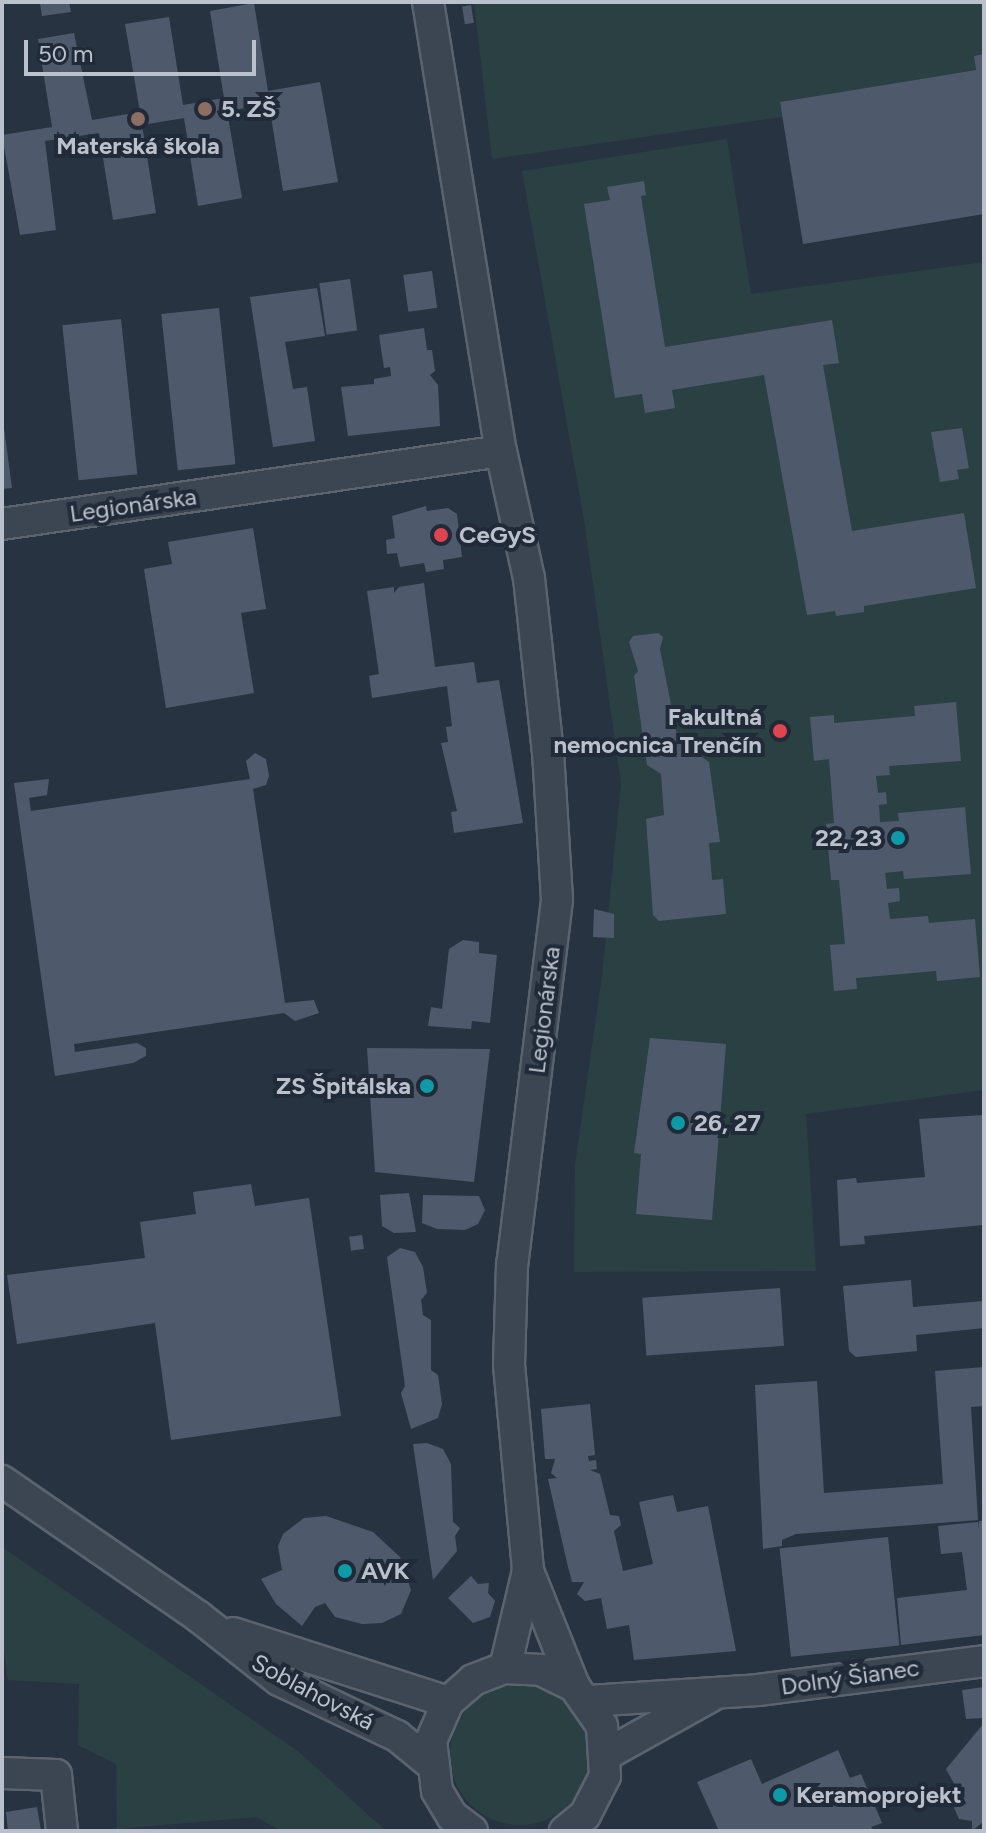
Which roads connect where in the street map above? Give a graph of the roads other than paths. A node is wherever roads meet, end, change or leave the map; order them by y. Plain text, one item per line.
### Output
1 (428, 2) edge
2 (501, 451) junction
3 (2, 524) edge
4 (2, 1481) edge
5 (528, 1571) junction
6 (199, 1617) junction
7 (984, 1661) edge
8 (505, 1668) junction
9 (716, 1693) junction
10 (581, 1694) junction
11 (448, 1702) junction
12 (607, 1754) junction
13 (430, 1763) junction
14 (2, 1773) edge
15 (583, 1826) edge
16 (62, 1831) edge
17 (472, 1831) edge

1 - 2 street, Legionárska
2 - 3 street, Legionárska
2 - 5 street, Legionárska
4 - 6 street, Soblahovská
5 - 8 street, Legionárska
5 - 10 street, Legionárska
6 - 11 street, Soblahovská
6 - 13 street, Soblahovská
7 - 9 street, Dolný Šianec
8 - 10 street
8 - 11 street
9 - 10 street, Dolný Šianec
9 - 12 street, Dolný Šianec
10 - 12 street, Legionárska
11 - 13 street
12 - 15 street
13 - 17 street
14 - 16 street

